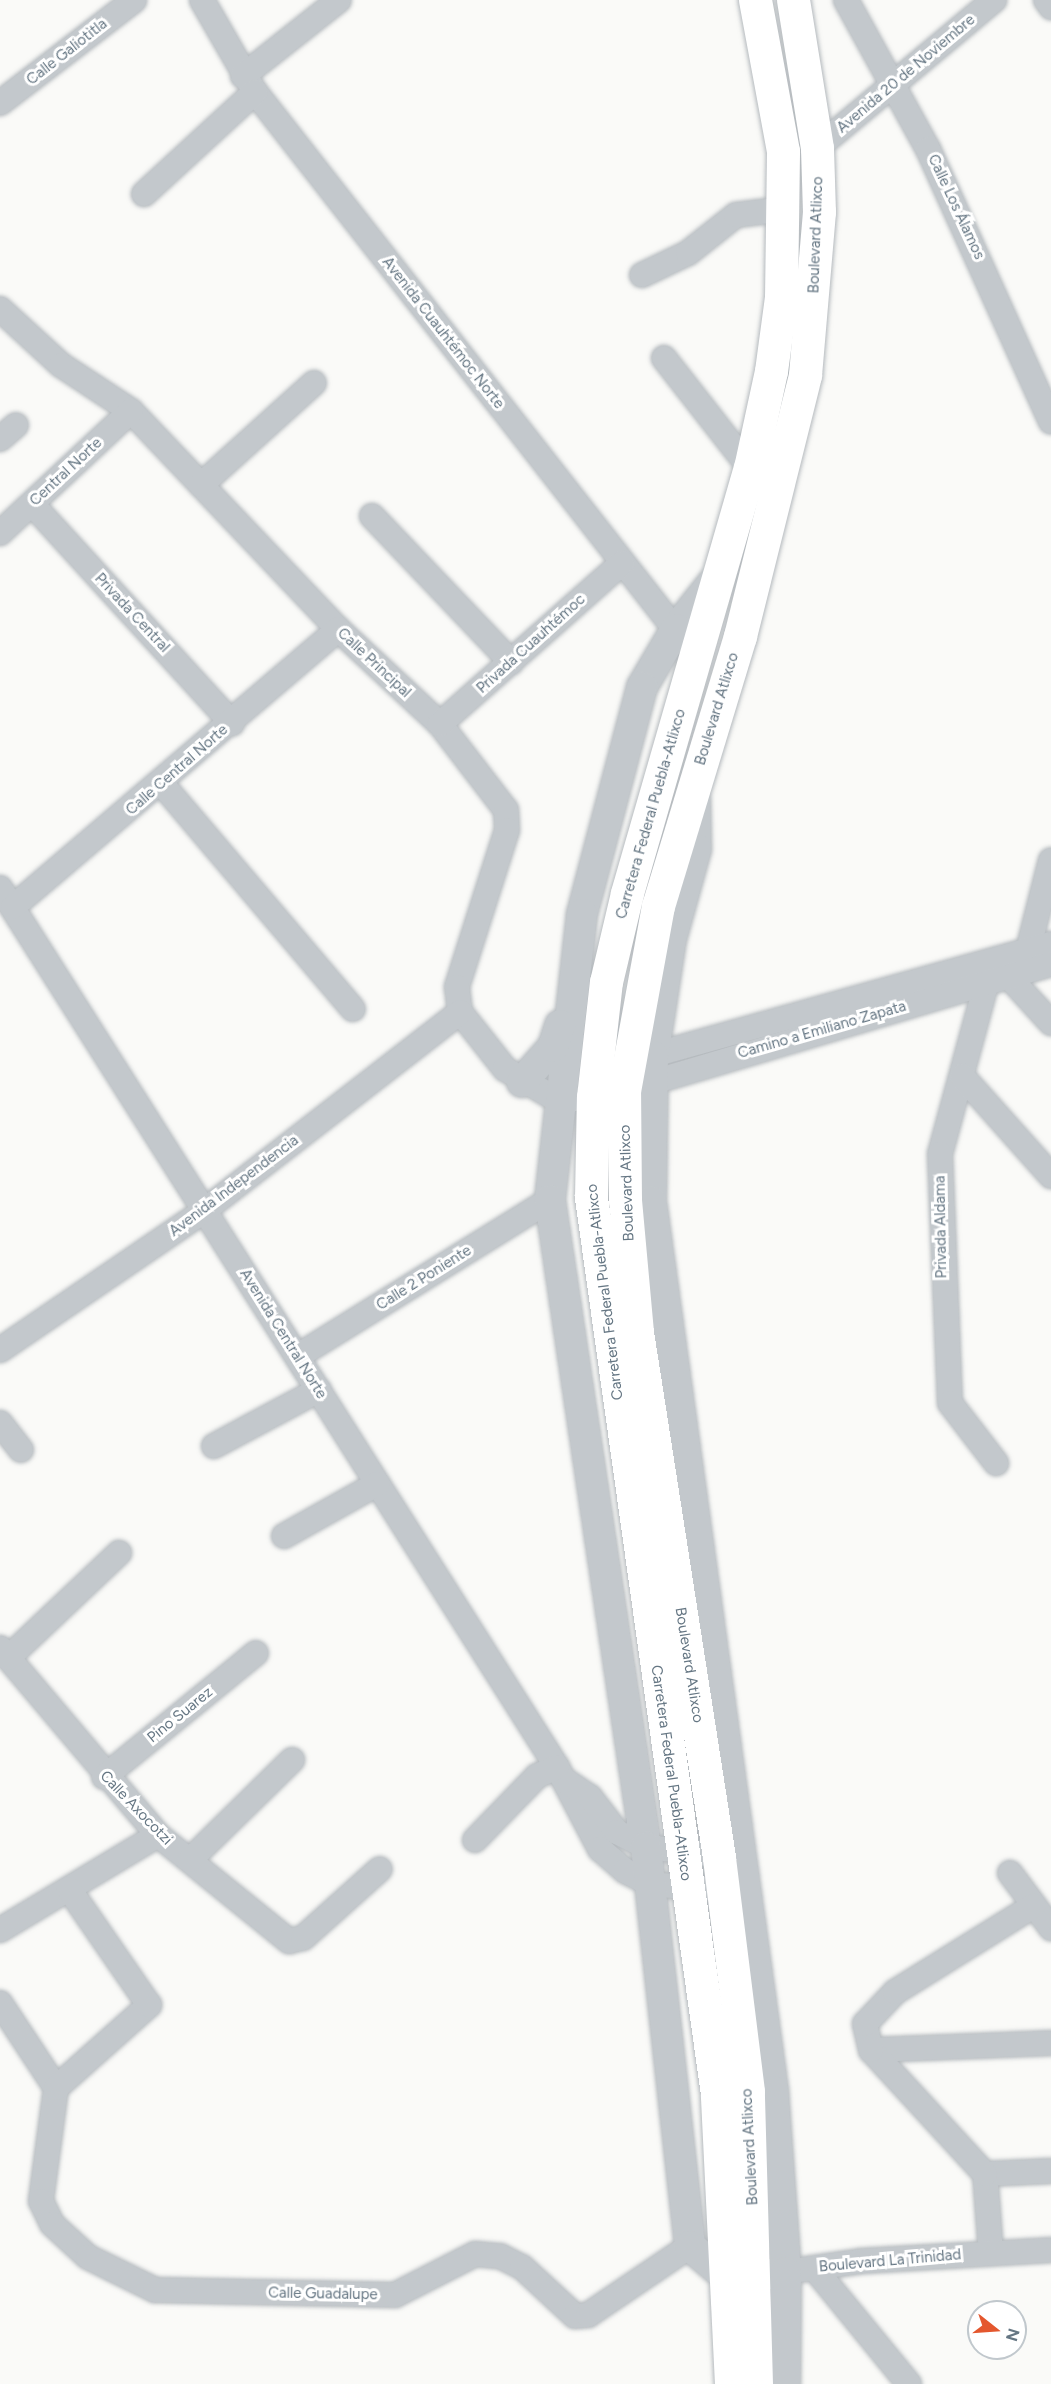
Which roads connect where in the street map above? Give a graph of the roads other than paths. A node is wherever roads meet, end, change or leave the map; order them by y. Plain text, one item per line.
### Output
1 (134, 0) edge
2 (202, 0) edge
3 (339, 0) edge
4 (755, 0) edge
5 (793, 0) edge
6 (846, 0) edge
7 (994, 0) edge
8 (1046, 0) edge
9 (1051, 7) edge
10 (249, 84) junction
11 (891, 88) junction
12 (0, 104) edge
13 (817, 148) junction
14 (144, 194) dead end
15 (785, 209) junction
16 (642, 275) dead end
17 (5, 322) edge
18 (664, 358) dead end
19 (314, 383) dead end
20 (131, 411) junction
21 (1051, 422) edge
22 (750, 468) junction
23 (201, 485) junction
24 (32, 504) junction
25 (372, 516) dead end
26 (0, 533) edge
27 (622, 563) junction
28 (720, 574) junction
29 (676, 628) junction
30 (338, 629) junction
31 (696, 659) junction
32 (511, 662) junction
33 (232, 723) junction
34 (440, 724) junction
35 (162, 784) junction
36 (1051, 860) edge
37 (6, 897) edge
38 (1051, 944) edge
39 (1051, 964) edge
40 (1012, 970) junction
41 (572, 994) junction
42 (353, 1009) dead end
43 (460, 1012) junction
44 (1051, 1023) edge
45 (624, 1076) junction
46 (962, 1076) junction
47 (545, 1086) junction
48 (1051, 1176) edge
49 (550, 1200) junction
50 (205, 1210) junction
51 (0, 1350) edge
52 (298, 1356) junction
53 (319, 1390) junction
54 (0, 1423) edge
55 (214, 1446) dead end
56 (21, 1450) dead end
57 (996, 1463) dead end
58 (377, 1484) junction
59 (284, 1536) dead end
60 (119, 1553) dead end
61 (4, 1653) edge
62 (256, 1653) dead end
63 (292, 1760) dead end
64 (562, 1774) junction
65 (104, 1777) junction
66 (158, 1835) junction
67 (475, 1840) dead end
68 (646, 1847) junction
69 (684, 1853) junction
70 (730, 1857) junction
71 (190, 1860) junction
72 (380, 1869) dead end
73 (1010, 1873) dead end
74 (651, 1884) junction
75 (687, 1888) junction
76 (69, 1889) junction
77 (734, 1890) junction
78 (1033, 1906) junction
79 (1051, 1928) edge
80 (0, 1930) edge
81 (0, 2003) edge
82 (1051, 2043) edge
83 (871, 2050) junction
84 (56, 2088) junction
85 (1051, 2171) edge
86 (985, 2174) junction
87 (690, 2246) junction
88 (1051, 2250) edge
89 (991, 2253) junction
90 (771, 2274) junction
91 (731, 2384) edge
92 (756, 2384) edge
93 (785, 2384) edge
94 (909, 2384) edge

1 - 12 street, Calle Galiotitla
2 - 10 street, Avenida Cuauhtémoc Norte
3 - 10 street
4 - 15 main road, Carretera Federal Puebla-Atlixco
5 - 13 main road, Boulevard Atlixco
6 - 11 street, Calle Los Álamos
7 - 11 street, Avenida 20 de Noviembre
8 - 9 street
10 - 14 street
10 - 27 street, Avenida Cuauhtémoc Norte
11 - 13 street, Avenida 20 de Noviembre
11 - 21 street, Calle Los Álamos
13 - 45 main road, Boulevard Atlixco
15 - 16 street
15 - 22 main road, Carretera Federal Puebla-Atlixco
17 - 20 street, Calle Principal
18 - 22 street
19 - 23 street
20 - 23 street, Calle Principal
20 - 24 street, Central Norte
22 - 28 main road, Carretera Federal Puebla-Atlixco
23 - 30 street, Calle Principal
24 - 26 street, Central Norte
24 - 33 street, Privada Central
25 - 32 street
27 - 29 street, Avenida Cuauhtémoc Norte
27 - 32 street, Privada Cuauhtémoc
28 - 29 street
28 - 31 main road, Carretera Federal Puebla-Atlixco
29 - 31 street, Avenida Cuauhtémoc Norte
29 - 41 street
30 - 33 street, Calle Central Norte
30 - 34 street, Calle Principal
31 - 45 main road, Carretera Federal Puebla-Atlixco
32 - 34 street, Privada Cuauhtémoc
33 - 35 street, Calle Central Norte
34 - 43 street, Calle Principal
35 - 37 street, Calle Central Norte
35 - 42 street
36 - 40 street
37 - 50 street, Avenida Central Norte
38 - 40 street, Camino a Emiliano Zapata
39 - 40 street, Camino a Emiliano Zapata
40 - 44 street
40 - 45 street, Camino a Emiliano Zapata
40 - 45 street, Camino a Emiliano Zapata
40 - 46 street, Privada Aldama
41 - 47 street
41 - 47 street
43 - 47 street
43 - 50 street, Avenida Independencia
45 - 47 street
45 - 69 main road, Carretera Federal Puebla-Atlixco
45 - 70 main road, Boulevard Atlixco
46 - 48 street
46 - 57 street, Privada Aldama
47 - 49 street
49 - 52 street, Calle 2 Poniente
49 - 68 street
50 - 51 street, Avenida Independencia
50 - 52 street, Avenida Central Norte
52 - 53 street, Avenida Central Norte
53 - 55 street
53 - 58 street, Avenida Central Norte
54 - 56 street
58 - 59 street
58 - 64 street, Avenida Central Norte
60 - 61 street
61 - 65 street, Calle Axocotzi
62 - 65 street, Pino Suarez
63 - 71 street
64 - 67 street
64 - 68 street, Avenida Central Norte
64 - 74 street, Avenida Central Norte
65 - 66 street, Calle Axocotzi
66 - 71 street, Calle Axocotzi
66 - 76 street
68 - 69 street, Avenida Central Norte
68 - 74 street
69 - 70 street, Avenida Central Norte
69 - 75 main road, Carretera Federal Puebla-Atlixco
70 - 77 main road, Boulevard Atlixco
71 - 72 street, Calle Axocotzi
73 - 78 street
74 - 75 street, Avenida Central Norte
74 - 87 street
75 - 77 street, Avenida Central Norte
75 - 90 main road, Carretera Federal Puebla-Atlixco
76 - 80 street
76 - 84 street
77 - 90 main road, Boulevard Atlixco
78 - 79 street
78 - 83 street
81 - 84 street
82 - 83 street
83 - 86 street
84 - 87 street, Calle Guadalupe
85 - 86 street
86 - 89 street
87 - 90 street
88 - 89 street, Boulevard La Trinidad
89 - 90 street, Boulevard La Trinidad
90 - 91 main road, Boulevard Atlixco
90 - 92 main road, Boulevard Atlixco
90 - 93 street
90 - 94 street

